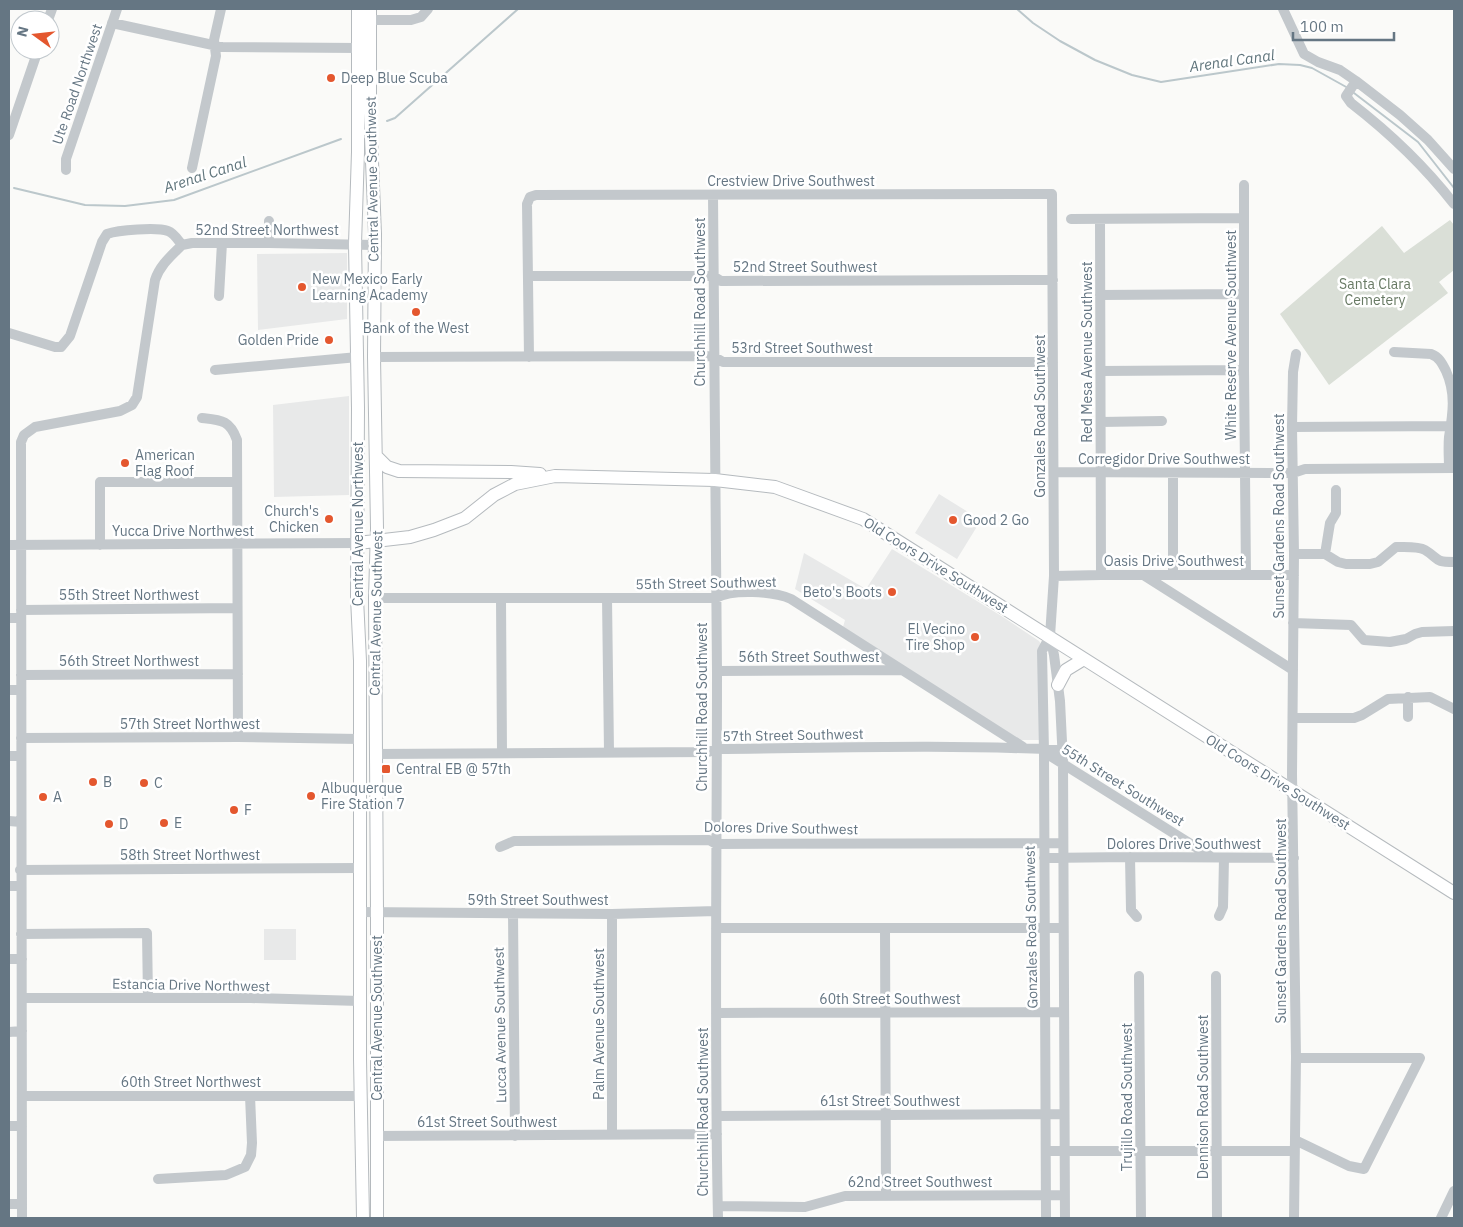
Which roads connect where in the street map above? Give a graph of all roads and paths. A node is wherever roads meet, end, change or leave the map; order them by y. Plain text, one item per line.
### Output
1 (117, 9) edge
2 (221, 9) edge
3 (358, 9) edge
4 (428, 9) edge
5 (1283, 9) edge
6 (370, 14) edge
7 (112, 23) junction
8 (214, 46) junction
9 (358, 48) junction
10 (35, 60) edge
11 (1356, 83) junction
12 (9, 135) edge
13 (192, 168) dead end
14 (1454, 169) edge
15 (66, 170) dead end
16 (1244, 185) dead end
17 (1052, 194) joint
18 (713, 195) junction
19 (1454, 204) edge
20 (1244, 218) junction
21 (1071, 219) dead end
22 (1100, 219) junction
23 (269, 221) dead end
24 (269, 243) junction
25 (222, 244) junction
26 (355, 244) junction
27 (182, 245) junction
28 (374, 245) junction
29 (528, 276) junction
30 (713, 276) junction
31 (1053, 280) junction
32 (1244, 294) junction
33 (1100, 295) junction
34 (219, 296) dead end
35 (9, 333) edge
36 (1394, 352) dead end
37 (1296, 354) dead end
38 (529, 356) junction
39 (713, 356) junction
40 (358, 357) junction
41 (374, 357) junction
42 (1053, 362) junction
43 (215, 370) dead end
44 (1244, 370) junction
45 (1101, 371) junction
46 (202, 418) dead end
47 (1162, 421) dead end
48 (1101, 422) junction
49 (1452, 426) junction
50 (1292, 427) junction
51 (376, 456) junction
52 (1452, 468) edge
53 (1054, 472) junction
54 (1246, 472) junction
55 (1101, 473) junction
56 (1172, 473) junction
57 (1292, 473) junction
58 (555, 476) junction
59 (715, 480) junction
60 (236, 482) junction
61 (1336, 490) dead end
62 (376, 540) junction
63 (358, 543) junction
64 (237, 544) junction
65 (9, 545) edge
66 (20, 545) junction
67 (100, 545) junction
68 (1294, 554) junction
69 (1325, 554) junction
70 (1454, 562) edge
71 (1101, 575) junction
72 (1246, 575) junction
73 (1294, 575) junction
74 (1054, 576) junction
75 (1144, 576) junction
76 (1173, 576) junction
77 (374, 598) junction
78 (607, 598) junction
79 (716, 598) junction
80 (501, 599) junction
81 (237, 608) junction
82 (21, 614) junction
83 (9, 618) edge
84 (1293, 623) junction
85 (1454, 632) edge
86 (1050, 636) junction
87 (1084, 659) junction
88 (901, 670) junction
89 (1293, 670) junction
90 (717, 671) junction
91 (238, 674) junction
92 (21, 675) junction
93 (1058, 685) junction
94 (9, 690) edge
95 (21, 690) junction
96 (1408, 698) junction
97 (1454, 710) edge
98 (1408, 717) dead end
99 (1293, 718) junction
100 (238, 737) junction
101 (21, 738) junction
102 (359, 739) junction
103 (1023, 747) junction
104 (716, 749) junction
105 (1044, 750) junction
106 (1062, 750) junction
107 (502, 752) junction
108 (609, 752) junction
109 (375, 754) junction
110 (9, 756) edge
111 (20, 756) junction
112 (1063, 762) junction
113 (1293, 791) junction
114 (9, 822) edge
115 (21, 822) junction
116 (1044, 843) junction
117 (1062, 843) junction
118 (716, 844) junction
119 (500, 847) dead end
120 (1130, 857) junction
121 (1212, 857) junction
122 (1044, 858) junction
123 (1062, 858) junction
124 (1224, 858) junction
125 (1294, 858) junction
126 (360, 868) junction
127 (20, 870) junction
128 (9, 886) edge
129 (21, 886) junction
130 (1454, 892) edge
131 (716, 911) junction
132 (360, 912) junction
133 (378, 912) junction
134 (513, 913) junction
135 (612, 914) junction
136 (1219, 916) dead end
137 (1137, 917) dead end
138 (716, 928) junction
139 (1045, 928) junction
140 (1062, 928) junction
141 (884, 929) junction
142 (21, 934) junction
143 (9, 959) edge
144 (22, 959) junction
145 (1139, 976) dead end
146 (1216, 976) dead end
147 (22, 998) junction
148 (148, 998) junction
149 (360, 1001) junction
150 (885, 1012) junction
151 (1046, 1012) junction
152 (1063, 1012) junction
153 (716, 1013) junction
154 (9, 1032) edge
155 (22, 1032) junction
156 (1296, 1058) junction
157 (22, 1096) junction
158 (250, 1096) junction
159 (360, 1096) junction
160 (1046, 1114) junction
161 (1063, 1114) junction
162 (886, 1115) junction
163 (717, 1116) junction
164 (9, 1126) edge
165 (22, 1126) junction
166 (717, 1134) junction
167 (612, 1135) junction
168 (376, 1136) junction
169 (515, 1136) junction
170 (1294, 1145) junction
171 (1141, 1150) junction
172 (1064, 1151) junction
173 (1217, 1151) junction
174 (1046, 1152) junction
175 (158, 1179) dead end
176 (1454, 1192) edge
177 (1064, 1195) junction
178 (886, 1196) junction
179 (1046, 1196) junction
180 (9, 1204) edge
181 (22, 1204) junction
182 (718, 1206) junction
183 (22, 1218) edge
184 (363, 1218) edge
185 (377, 1218) edge
186 (718, 1218) edge
187 (1046, 1218) edge
188 (1064, 1218) edge
189 (1141, 1218) edge
190 (1217, 1218) edge
191 (1294, 1218) edge
192 (1441, 1218) edge

1 - 7 street, Ute Road Northwest
2 - 8 street
3 - 9 main road, Central Avenue Northwest
4 - 6 street
5 - 11 street
6 - 28 main road, Central Avenue Southwest
7 - 8 street
7 - 15 street, Ute Road Northwest
8 - 9 street
8 - 13 street
9 - 26 main road, Central Avenue Northwest
10 - 12 street
11 - 14 street
11 - 19 street
16 - 20 street, White Reserve Avenue Southwest
17 - 18 street, Crestview Drive Southwest
17 - 31 street, Gonzales Road Southwest
18 - 29 street, Crestview Drive Southwest
18 - 30 street, Churchhill Road Southwest
20 - 22 street
20 - 32 street, White Reserve Avenue Southwest
21 - 22 street
22 - 33 street, Red Mesa Avenue Southwest
23 - 24 street
24 - 25 street, 52nd Street Northwest
24 - 26 street, 52nd Street Northwest
25 - 27 street, 52nd Street Northwest
25 - 34 street
26 - 28 street, 52nd Street Northwest
26 - 40 main road, Central Avenue Northwest
27 - 35 street, 52nd Street Northwest
27 - 66 street
28 - 41 main road, Central Avenue Southwest
29 - 30 street, 52nd Street Southwest
29 - 38 street
30 - 31 street, 52nd Street Southwest
30 - 39 street, Churchhill Road Southwest
31 - 42 street, Gonzales Road Southwest
32 - 33 street
32 - 44 street, White Reserve Avenue Southwest
33 - 45 street, Red Mesa Avenue Southwest
36 - 49 street
37 - 50 street, Sunset Gardens Road Southwest
38 - 39 street, 53rd Street Southwest
38 - 41 street, 53rd Street Southwest
39 - 42 street, 53rd Street Southwest
39 - 59 street, Churchhill Road Southwest
40 - 43 street
40 - 63 main road, Central Avenue Northwest
41 - 51 main road, Central Avenue Southwest
42 - 53 street, Gonzales Road Southwest
44 - 45 street
44 - 54 street, White Reserve Avenue Southwest
45 - 48 street, Red Mesa Avenue Southwest
46 - 60 street
47 - 48 street
48 - 55 street, Red Mesa Avenue Southwest
49 - 50 street
49 - 52 street
50 - 57 street, Sunset Gardens Road Southwest
51 - 58 main road
51 - 62 main road, Central Avenue Southwest
52 - 57 street, Corregidor Drive Southwest
53 - 55 street, Corregidor Drive Southwest
53 - 74 street, Gonzales Road Southwest
54 - 56 street, Corregidor Drive Southwest
54 - 57 street, Corregidor Drive Southwest
54 - 72 street, White Reserve Avenue Southwest
55 - 56 street, Corregidor Drive Southwest
55 - 71 street, Red Mesa Avenue Southwest
56 - 76 street
57 - 68 street, Sunset Gardens Road Southwest
58 - 59 main road, Old Coors Drive Southwest
58 - 62 main road, Old Coors Drive Southwest
59 - 79 street, Churchhill Road Southwest
59 - 86 main road, Old Coors Drive Southwest
60 - 64 street
60 - 67 street
61 - 69 street
62 - 63 main road, Old Coors Drive Southwest
62 - 77 main road, Central Avenue Southwest
63 - 64 street, Yucca Drive Northwest
63 - 102 main road, Central Avenue Northwest
64 - 67 street, Yucca Drive Northwest
64 - 81 street
65 - 66 street, Yucca Drive Northwest
66 - 67 street, Yucca Drive Northwest
66 - 82 street
68 - 69 street
68 - 73 street, Sunset Gardens Road Southwest
69 - 70 street
71 - 74 street, Oasis Drive Southwest
71 - 75 street, Oasis Drive Southwest
72 - 73 street, Oasis Drive Southwest
72 - 76 street, Oasis Drive Southwest
73 - 84 street, Sunset Gardens Road Southwest
74 - 86 street, Gonzales Road Southwest
75 - 76 street, Oasis Drive Southwest
75 - 89 street
77 - 80 street, 55th Street Southwest
77 - 109 main road, Central Avenue Southwest
78 - 79 street, 55th Street Southwest
78 - 80 street, 55th Street Southwest
78 - 108 street
79 - 88 street, 55th Street Southwest
79 - 90 street, Churchhill Road Southwest
80 - 107 street
81 - 82 street, 55th Street Northwest
81 - 91 street
82 - 83 street, 55th Street Northwest
82 - 92 street
84 - 85 street
84 - 89 street, Sunset Gardens Road Southwest
86 - 87 main road, Old Coors Drive Southwest
86 - 93 street, Gonzales Road Southwest
86 - 105 street, Gonzales Road Southwest
87 - 93 main road
87 - 113 main road, Old Coors Drive Southwest
88 - 90 street, 56th Street Southwest
88 - 103 street, 55th Street Southwest
89 - 99 street, Sunset Gardens Road Southwest
90 - 104 street, Churchhill Road Southwest
91 - 92 street, 56th Street Northwest
91 - 100 street
92 - 95 street
93 - 106 street, Gonzales Road Southwest
94 - 95 street
95 - 101 street
96 - 97 street
96 - 98 street
96 - 99 street
99 - 113 street, Sunset Gardens Road Southwest
100 - 101 street, 57th Street Northwest
100 - 102 street, 57th Street Northwest
101 - 111 street
102 - 126 main road, Central Avenue Northwest
103 - 104 street, 57th Street Southwest
103 - 105 street, 57th Street Southwest
104 - 108 street, 57th Street Southwest
104 - 118 street, Churchhill Road Southwest
105 - 106 street, 57th Street Southwest
105 - 112 street, 55th Street Southwest
105 - 116 street, Gonzales Road Southwest
106 - 112 street, Gonzales Road Southwest
107 - 108 street, 57th Street Southwest
107 - 109 street, 57th Street Southwest
109 - 133 main road, Central Avenue Southwest
110 - 111 street
111 - 115 street
112 - 117 street, Gonzales Road Southwest
112 - 121 street, 55th Street Southwest
113 - 125 street, Sunset Gardens Road Southwest
113 - 130 main road, Old Coors Drive Southwest
114 - 115 street
115 - 127 street
116 - 117 street, Dolores Drive Southwest
116 - 118 street, Dolores Drive Southwest
116 - 122 street, Gonzales Road Southwest
117 - 123 street, Gonzales Road Southwest
118 - 119 street, Dolores Drive Southwest
118 - 131 street, Churchhill Road Southwest
120 - 121 street, Dolores Drive Southwest
120 - 123 street, Dolores Drive Southwest
120 - 137 street
121 - 124 street, Dolores Drive Southwest
122 - 123 street, Dolores Drive Southwest
122 - 139 street, Gonzales Road Southwest
123 - 140 street, Gonzales Road Southwest
124 - 125 street, Dolores Drive Southwest
124 - 136 street
125 - 156 street, Sunset Gardens Road Southwest
126 - 127 street, 58th Street Northwest
126 - 132 main road, Central Avenue Northwest
127 - 129 street
128 - 129 street
129 - 142 street
131 - 135 street, 59th Street Southwest
131 - 138 street, Churchhill Road Southwest
132 - 133 street, 59th Street Southwest
132 - 149 main road, Central Avenue Northwest
133 - 134 street, 59th Street Southwest
133 - 168 main road, Central Avenue Southwest
134 - 135 street, 59th Street Southwest
134 - 169 street, Lucca Avenue Southwest
135 - 167 street, Palm Avenue Southwest
138 - 141 street
138 - 153 street, Churchhill Road Southwest
139 - 140 street
139 - 141 street
139 - 151 street, Gonzales Road Southwest
140 - 152 street, Gonzales Road Southwest
141 - 150 street
142 - 144 street
142 - 148 street
143 - 144 street
144 - 147 street
145 - 171 street, Trujillo Road Southwest
146 - 173 street, Dennison Road Southwest
147 - 148 street, Estancia Drive Northwest
147 - 155 street
148 - 149 street, Estancia Drive Northwest
149 - 159 main road, Central Avenue Northwest
150 - 151 street, 60th Street Southwest
150 - 153 street, 60th Street Southwest
150 - 162 street
151 - 152 street, 60th Street Southwest
151 - 160 street, Gonzales Road Southwest
152 - 161 street, Gonzales Road Southwest
153 - 163 street, Churchhill Road Southwest
154 - 155 street
155 - 157 street
156 - 170 street, Sunset Gardens Road Southwest
156 - 170 street
157 - 158 street, 60th Street Northwest
157 - 165 street
158 - 159 street, 60th Street Northwest
158 - 175 street
159 - 184 main road, Central Avenue Northwest
160 - 161 street, 61st Street Southwest
160 - 162 street, 61st Street Southwest
160 - 174 street, Gonzales Road Southwest
161 - 172 street, Gonzales Road Southwest
162 - 163 street, 61st Street Southwest
162 - 178 street
163 - 166 street, Churchhill Road Southwest
164 - 165 street
165 - 181 street
166 - 167 street, 61st Street Southwest
166 - 182 street, Churchhill Road Southwest
167 - 169 street, 61st Street Southwest
168 - 169 street, 61st Street Southwest
168 - 185 main road, Central Avenue Southwest
170 - 173 street
170 - 191 street, Sunset Gardens Road Southwest
171 - 172 street
171 - 173 street
171 - 189 street, Trujillo Road Southwest
172 - 174 street
172 - 177 street, Gonzales Road Southwest
173 - 190 street, Dennison Road Southwest
174 - 179 street, Gonzales Road Southwest
176 - 192 street
177 - 179 street, 62nd Street Southwest
177 - 188 street, Gonzales Road Southwest
178 - 179 street, 62nd Street Southwest
178 - 182 street, 62nd Street Southwest
179 - 187 street, Gonzales Road Southwest
180 - 181 street
181 - 183 street
182 - 186 street, Churchhill Road Southwest

